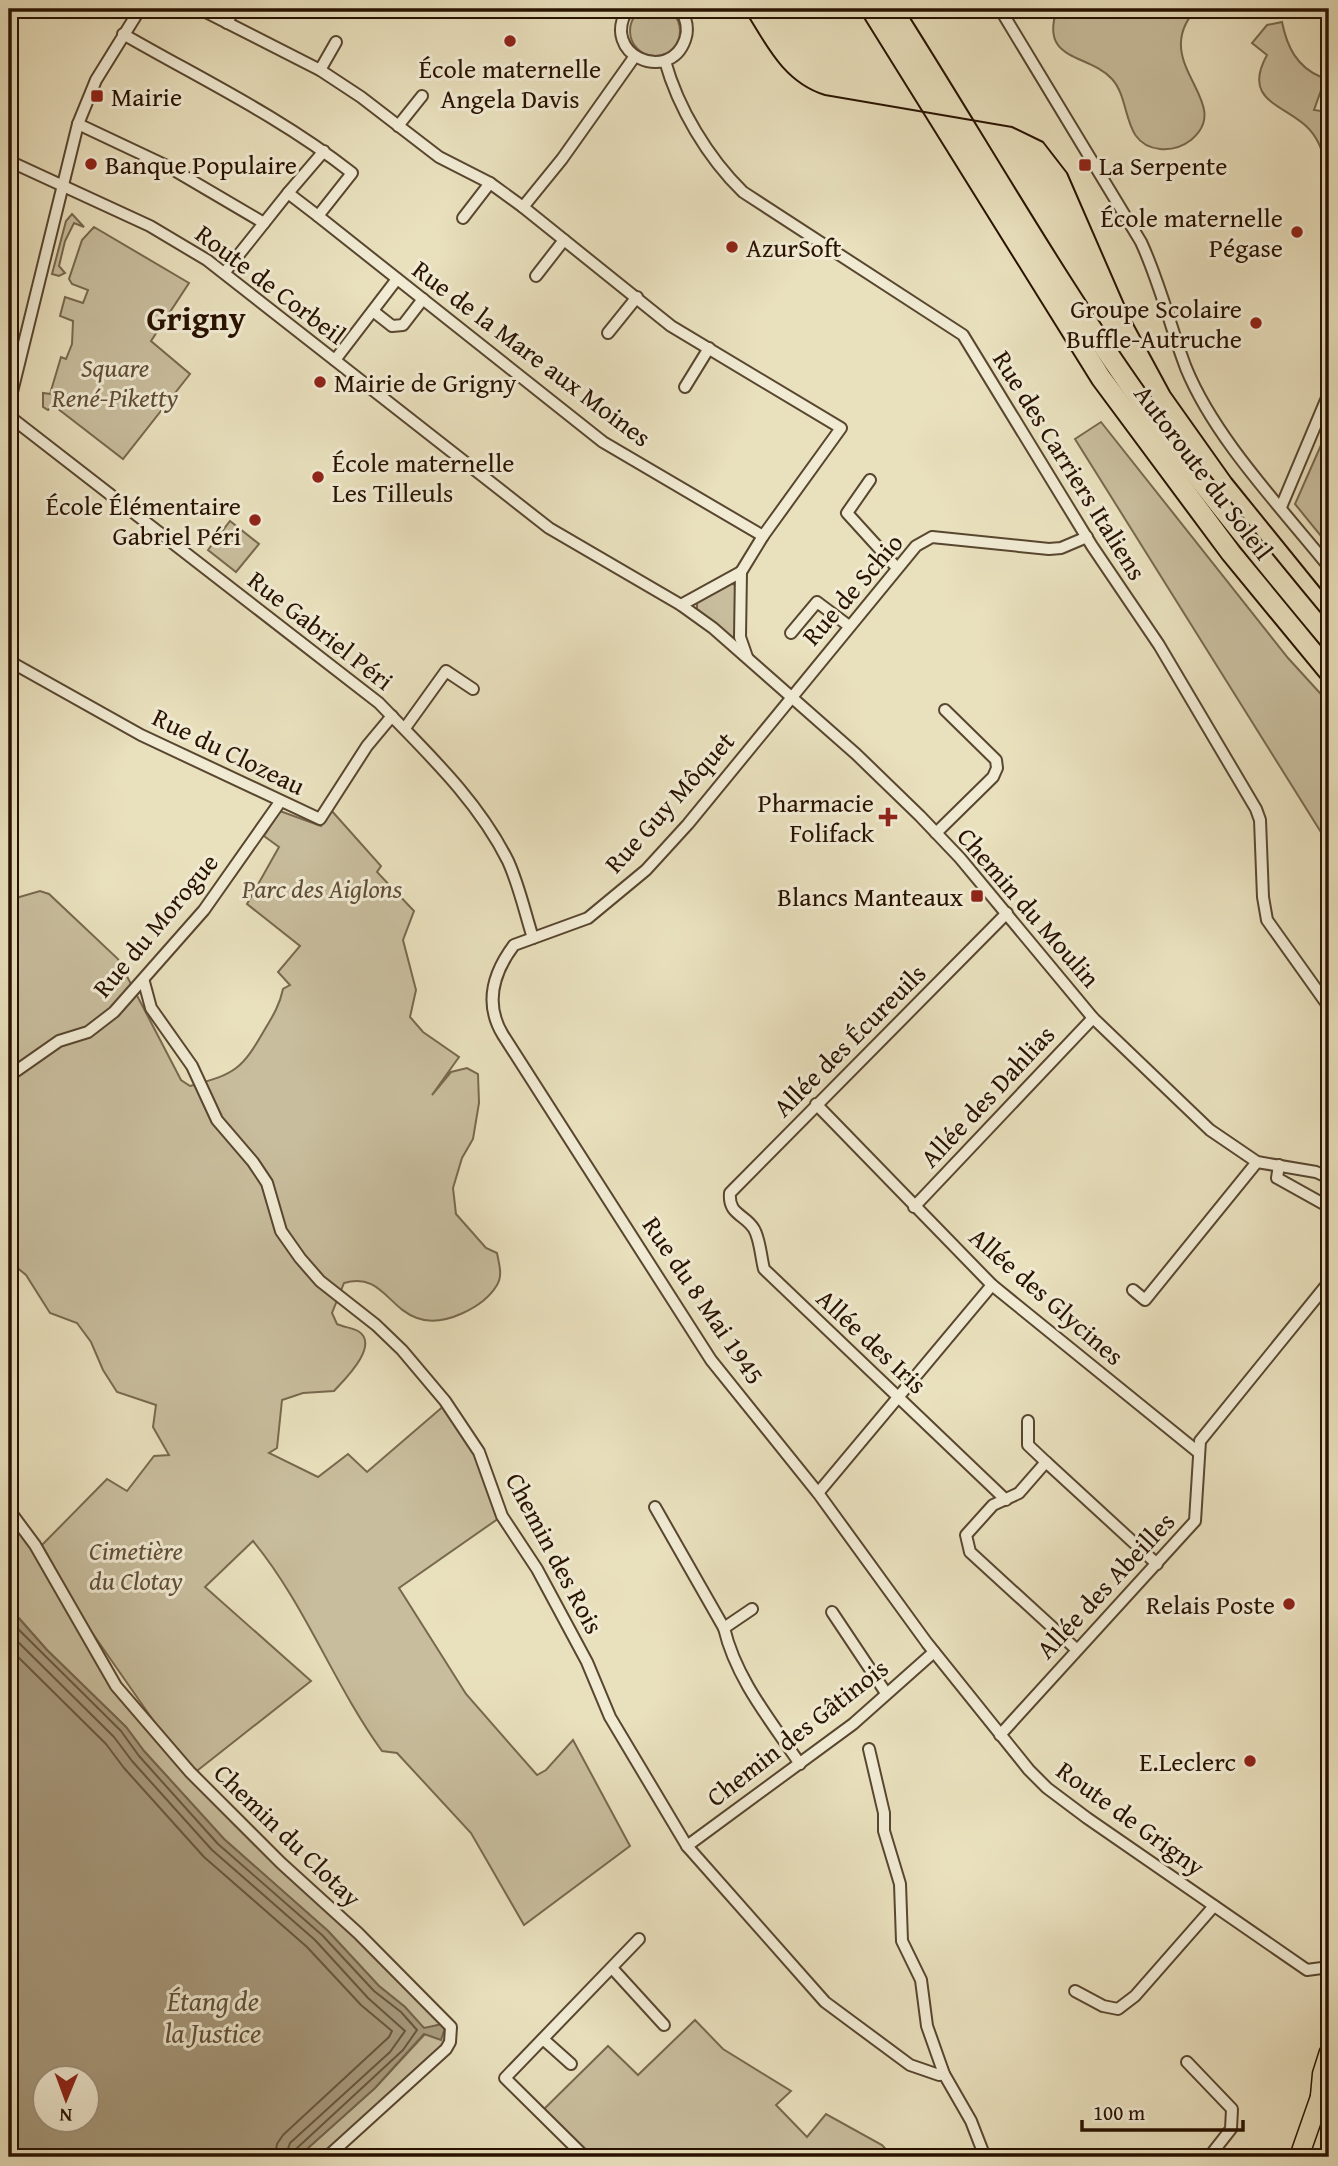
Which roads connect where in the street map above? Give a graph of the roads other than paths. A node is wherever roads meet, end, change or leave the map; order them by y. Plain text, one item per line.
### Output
1 (140, 9) edge
2 (200, 9) edge
3 (234, 9) edge
4 (680, 9) edge
5 (871, 9) edge
6 (892, 9) edge
7 (1000, 9) edge
8 (622, 11) edge
9 (227, 23) junction
10 (123, 34) junction
11 (336, 42) dead end
12 (635, 57) junction
13 (665, 61) junction
14 (320, 70) junction
15 (422, 96) dead end
16 (78, 124) junction
17 (398, 126) junction
18 (324, 151) junction
19 (9, 161) edge
20 (490, 183) junction
21 (62, 184) junction
22 (288, 193) junction
23 (523, 207) junction
24 (318, 216) junction
25 (463, 218) dead end
26 (264, 223) junction
27 (564, 240) junction
28 (225, 272) junction
29 (536, 276) dead end
30 (397, 279) junction
31 (637, 297) junction
32 (423, 299) junction
33 (373, 311) junction
34 (608, 333) dead end
35 (709, 348) junction
36 (335, 360) junction
37 (685, 387) dead end
38 (1329, 393) edge
39 (9, 404) edge
40 (9, 416) edge
41 (870, 480) dead end
42 (1281, 507) junction
43 (762, 536) junction
44 (1087, 537) junction
45 (1329, 567) edge
46 (897, 568) junction
47 (741, 572) junction
48 (681, 606) junction
49 (849, 626) junction
50 (791, 633) dead end
51 (1329, 639) edge
52 (748, 660) junction
53 (9, 661) edge
54 (1329, 672) edge
55 (473, 689) dead end
56 (789, 698) junction
57 (945, 710) dead end
58 (392, 716) junction
59 (405, 728) junction
60 (280, 802) junction
61 (936, 834) junction
62 (1007, 913) junction
63 (533, 938) junction
64 (144, 982) junction
65 (1329, 1007) edge
66 (1093, 1017) junction
67 (9, 1076) edge
68 (816, 1104) junction
69 (1257, 1162) junction
70 (1279, 1165) junction
71 (1329, 1178) edge
72 (729, 1202) joint
73 (914, 1207) junction
74 (1329, 1207) edge
75 (1329, 1282) edge
76 (992, 1285) junction
77 (1133, 1290) dead end
78 (899, 1398) junction
79 (1028, 1421) dead end
80 (1198, 1452) junction
81 (1046, 1462) junction
82 (818, 1493) junction
83 (1006, 1500) junction
84 (655, 1507) dead end
85 (9, 1510) edge
86 (1157, 1564) junction
87 (752, 1609) dead end
88 (832, 1612) dead end
89 (724, 1628) junction
90 (1076, 1649) junction
91 (934, 1652) junction
92 (952, 1677) joint
93 (887, 1693) junction
94 (1000, 1735) junction
95 (869, 1749) dead end
96 (800, 1764) junction
97 (687, 1846) junction
98 (1214, 1906) junction
99 (639, 1939) dead end
100 (1329, 1967) edge
101 (612, 1968) junction
102 (1075, 1991) dead end
103 (664, 2025) dead end
104 (543, 2039) junction
105 (1329, 2052) edge
106 (1187, 2062) dead end
107 (571, 2064) dead end
108 (944, 2074) junction
109 (1325, 2090) edge
110 (327, 2157) edge
111 (585, 2157) edge
112 (985, 2157) edge
113 (1209, 2157) edge
114 (1299, 2157) edge

1 - 10 street
2 - 9 street
3 - 9 street
4 - 13 street
5 - 54 highway, Autoroute du Soleil
6 - 51 highway, Autoroute du Soleil
7 - 42 street
8 - 12 street
9 - 14 street
10 - 16 street
10 - 18 street
11 - 14 street
12 - 13 street
12 - 23 street
13 - 44 street, Rue des Carriers Italiens
14 - 17 street
15 - 17 street
16 - 21 street
16 - 26 street
17 - 20 street
18 - 22 street
18 - 24 street
19 - 21 street, Route de Corbeil
20 - 23 street
20 - 25 street
21 - 28 street, Route de Corbeil
21 - 39 street
22 - 24 street, Rue de la Mare aux Moines
22 - 26 street
23 - 27 street
24 - 30 street, Rue de la Mare aux Moines
26 - 28 street
27 - 29 street
27 - 31 street
28 - 36 street, Route de Corbeil
30 - 32 street, Rue de la Mare aux Moines
30 - 33 street
31 - 34 street
31 - 35 street
32 - 33 street
32 - 43 street, Rue de la Mare aux Moines
33 - 36 street
35 - 37 street
35 - 43 street
36 - 48 street, Route de Corbeil
38 - 42 street
40 - 58 street, Rue Gabriel Péri
41 - 46 street
42 - 45 street
43 - 47 street
44 - 46 street, Rue de Schio
44 - 65 street, Rue des Carriers Italiens
46 - 49 street, Rue de Schio
47 - 48 street
47 - 52 street
48 - 52 street, Route de Corbeil
49 - 50 street
49 - 56 street, Rue de Schio
52 - 56 street, Route de Corbeil
53 - 60 street, Rue du Clozeau
55 - 59 street
56 - 61 street, Chemin du Moulin
56 - 63 street, Rue Guy Môquet
57 - 61 street
58 - 59 street, Rue Gabriel Péri
58 - 60 street, Rue du Clozeau
59 - 63 street, Rue Gabriel Péri
60 - 64 street, Rue du Morogue
61 - 62 street, Chemin du Moulin
62 - 66 street, Chemin du Moulin
62 - 68 street, Allée des Écureuils
63 - 82 street, Rue du 8 Mai 1945
64 - 67 street, Rue du Morogue
64 - 97 street, Chemin des Rois
66 - 69 street, Chemin du Moulin
66 - 73 street, Allée des Dahlias
68 - 72 street, Allée des Écureuils
68 - 73 street, Allée des Glycines
69 - 70 street
69 - 77 street
70 - 71 street
70 - 74 street
72 - 78 street, Allée des Iris
73 - 76 street, Allée des Glycines
75 - 80 street, Allée des Abeilles
76 - 78 street
76 - 80 street, Allée des Glycines
78 - 82 street
78 - 83 street, Allée des Iris
79 - 81 street
80 - 86 street, Allée des Abeilles
81 - 83 street
81 - 86 street
82 - 91 street, Rue du 8 Mai 1945
83 - 90 street
84 - 89 street
85 - 110 street, Chemin du Clotay
86 - 90 street, Allée des Abeilles
87 - 89 street
88 - 93 street
89 - 96 street
90 - 94 street, Allée des Abeilles
91 - 92 street, Rue du 8 Mai 1945
91 - 93 street, Chemin des Gâtinois
92 - 94 street, Route de Grigny
93 - 96 street, Chemin des Gâtinois
94 - 98 street, Route de Grigny
95 - 108 street
96 - 97 street, Chemin des Gâtinois
97 - 108 street, Chemin des Rois
98 - 100 street, Route de Grigny
98 - 102 street
99 - 101 street
101 - 103 street
101 - 104 street
104 - 107 street
104 - 111 street
105 - 109 main road
106 - 113 street
108 - 112 street
109 - 114 main road

